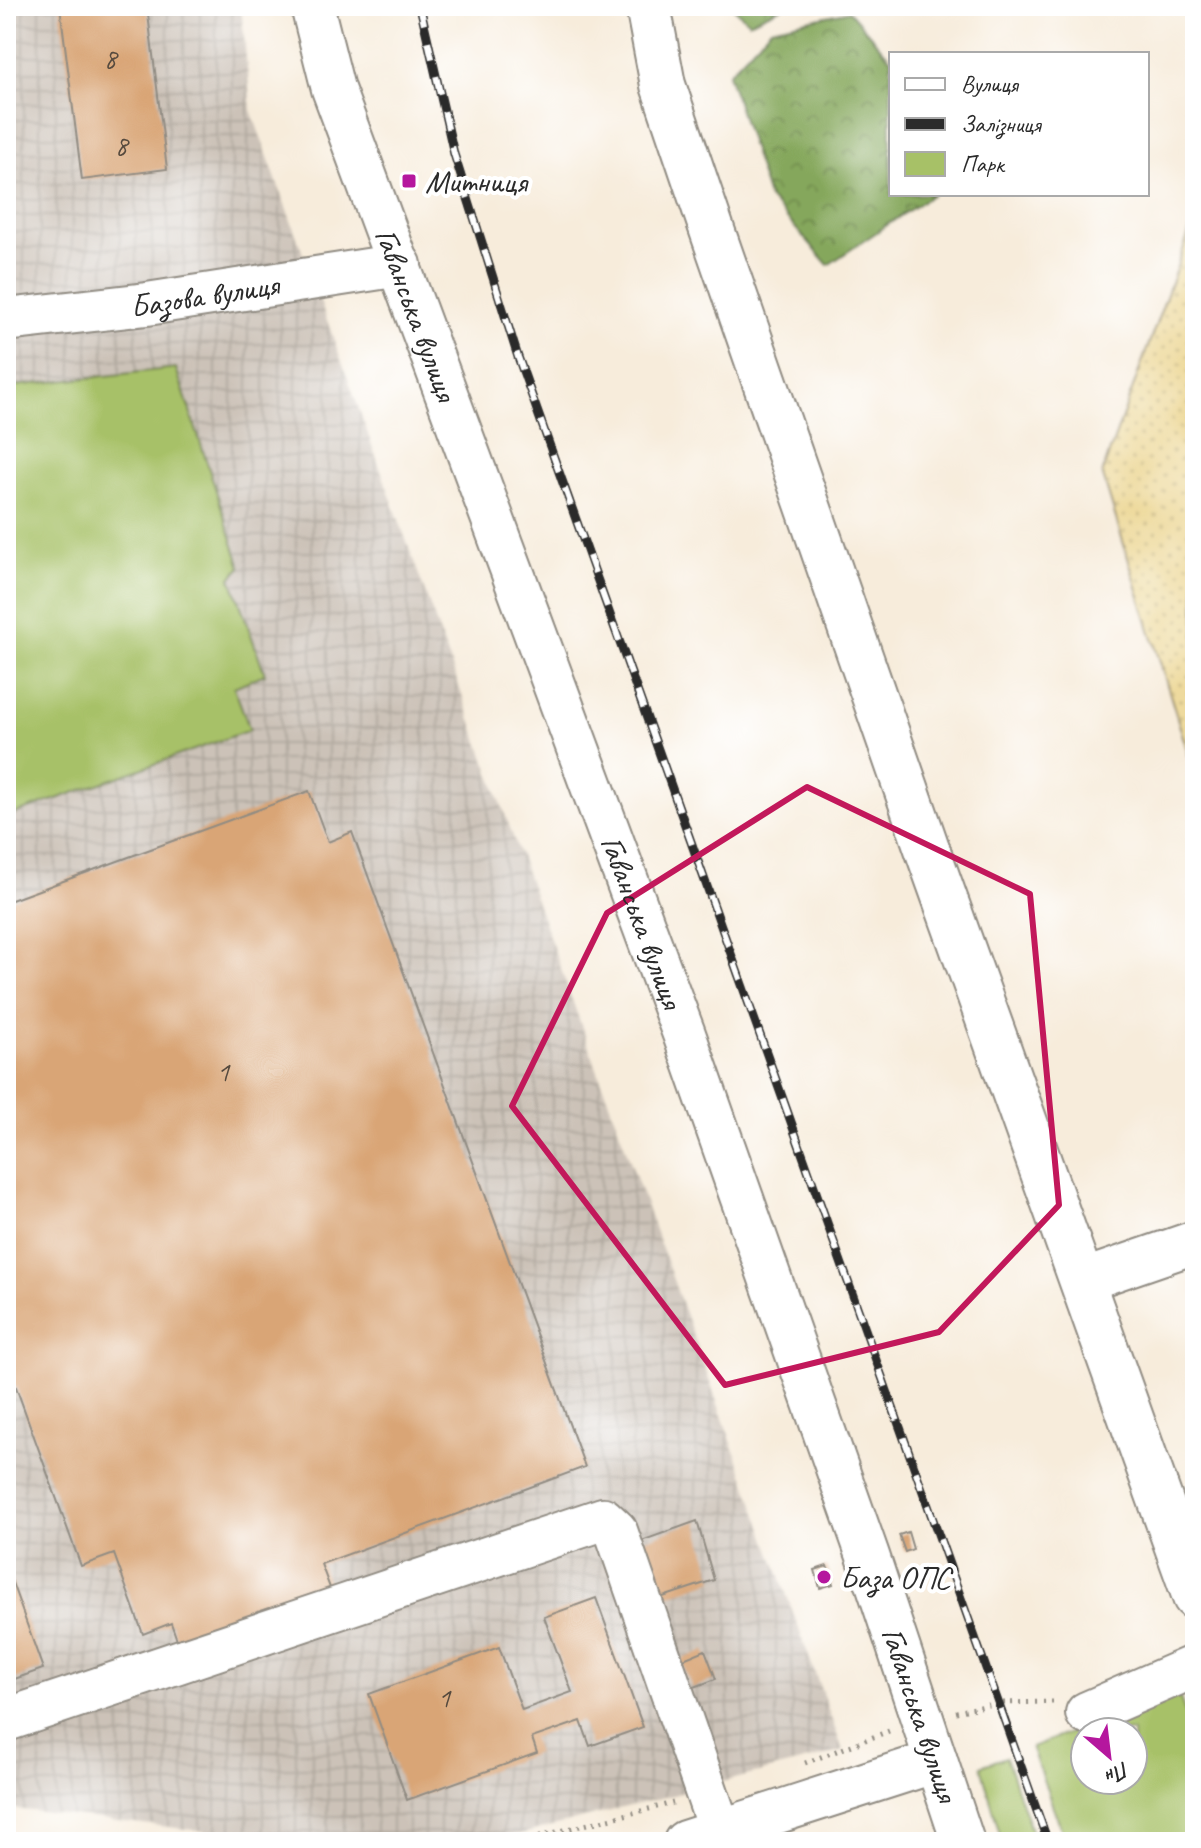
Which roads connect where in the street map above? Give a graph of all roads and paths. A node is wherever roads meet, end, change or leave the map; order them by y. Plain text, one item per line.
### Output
1 (312, 6) edge
2 (648, 6) edge
3 (400, 265) junction
4 (6, 320) edge
5 (1195, 1242) edge
6 (1082, 1281) junction
7 (1195, 1597) edge
8 (1195, 1666) edge
9 (1087, 1713) joint
10 (923, 1718) junction
11 (6, 1720) edge
12 (936, 1761) junction
13 (702, 1836) edge
14 (963, 1842) edge

1 - 3 street, Гаванська вулиця
2 - 6 main road
3 - 4 street, Базова вулиця
3 - 10 street, Гаванська вулиця
5 - 6 street
6 - 7 main road
8 - 9 street
9 - 10 path
10 - 12 street, Гаванська вулиця
11 - 13 street
12 - 13 street
12 - 14 street, Гаванська вулиця

